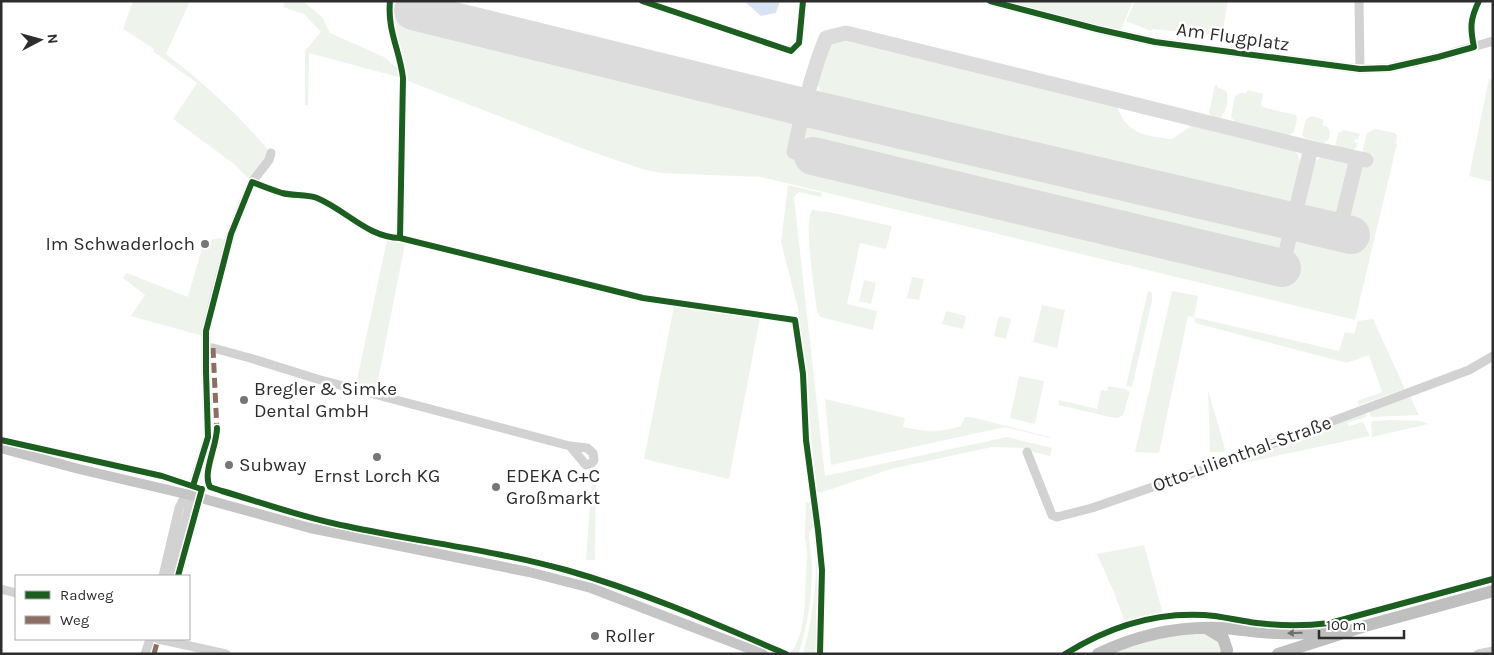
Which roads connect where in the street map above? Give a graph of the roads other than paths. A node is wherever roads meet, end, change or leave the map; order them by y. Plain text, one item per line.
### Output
1 (990, 1) edge
2 (1359, 1) edge
3 (1493, 42) edge
4 (1360, 69) junction
5 (271, 153) dead end
6 (206, 348) junction
7 (1493, 356) edge
8 (570, 446) dead end
9 (1, 448) edge
10 (1027, 452) dead end
11 (190, 495) junction
12 (163, 575) edge
13 (171, 575) edge
14 (1, 589) edge
15 (1493, 592) edge
16 (15, 594) edge
17 (1206, 628) junction
18 (1344, 632) junction
19 (150, 640) edge
20 (163, 640) edge
21 (1493, 651) edge
22 (145, 654) edge
23 (226, 654) edge
24 (763, 654) edge
25 (1098, 654) edge
26 (1226, 654) edge
27 (1278, 654) edge
28 (1478, 654) edge

1 - 4 street, Am Flugplatz
2 - 4 street
3 - 4 street, Am Flugplatz
5 - 6 street
6 - 8 street
6 - 11 street
7 - 10 street, Otto-Lilienthal-Straße
9 - 11 main road
11 - 12 street
11 - 13 street
11 - 24 main road
14 - 16 street
15 - 18 highway
18 -> 17 highway
17 - 25 highway
17 - 26 highway
18 - 27 highway
19 - 22 street
20 - 23 street
21 - 28 street

